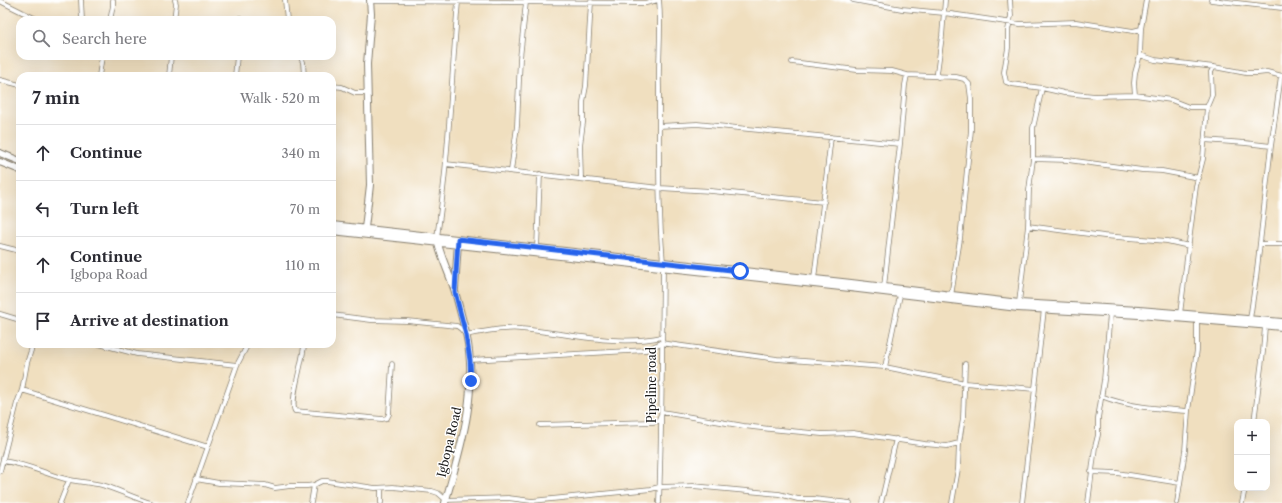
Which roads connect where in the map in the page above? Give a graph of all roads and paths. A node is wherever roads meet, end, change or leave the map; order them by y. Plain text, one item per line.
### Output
1 (81, 0) edge
2 (112, 0) edge
3 (175, 0) edge
4 (284, 0) edge
5 (370, 0) edge
6 (658, 0) edge
7 (853, 0) edge
8 (945, 0) edge
9 (1010, 0) edge
10 (1146, 0) edge
11 (1211, 0) edge
12 (0, 1) edge
13 (439, 1) edge
14 (507, 1) edge
15 (576, 1) edge
16 (458, 2) junction
17 (526, 2) junction
18 (591, 2) junction
19 (1282, 8) edge
20 (944, 13) junction
21 (30, 16) edge
22 (82, 16) edge
23 (111, 16) edge
24 (174, 16) edge
25 (286, 16) edge
26 (1010, 22) junction
27 (1141, 29) junction
28 (1140, 55) junction
29 (101, 60) edge
30 (171, 60) edge
31 (237, 60) edge
32 (302, 60) edge
33 (792, 62) dead end
34 (1214, 66) junction
35 (100, 72) edge
36 (169, 72) edge
37 (235, 72) edge
38 (304, 72) edge
39 (907, 75) junction
40 (1282, 76) edge
41 (938, 77) junction
42 (0, 80) edge
43 (16, 84) edge
44 (336, 86) edge
45 (1042, 88) junction
46 (368, 93) junction
47 (1135, 95) junction
48 (1207, 107) junction
49 (659, 126) junction
50 (831, 137) junction
51 (1204, 140) junction
52 (900, 144) junction
53 (1271, 146) junction
54 (0, 153) edge
55 (16, 159) edge
56 (1033, 159) junction
57 (0, 162) edge
58 (446, 164) junction
59 (16, 168) edge
60 (511, 171) junction
61 (540, 174) junction
62 (1199, 178) junction
63 (581, 179) junction
64 (660, 188) junction
65 (824, 202) junction
66 (336, 225) edge
67 (1028, 226) junction
68 (365, 228) junction
69 (336, 231) edge
70 (437, 240) junction
71 (458, 242) junction
72 (1260, 244) junction
73 (1282, 244) edge
74 (0, 246) edge
75 (1189, 246) junction
76 (537, 248) junction
77 (16, 250) edge
78 (663, 265) junction
79 (814, 279) junction
80 (884, 287) junction
81 (455, 292) junction
82 (900, 295) junction
83 (951, 296) junction
84 (1019, 303) junction
85 (1044, 310) junction
86 (0, 314) edge
87 (1110, 314) junction
88 (1180, 314) junction
89 (336, 316) edge
90 (16, 319) edge
91 (1250, 319) junction
92 (1197, 320) junction
93 (1282, 322) edge
94 (1265, 326) junction
95 (1282, 327) edge
96 (466, 335) junction
97 (662, 337) junction
98 (661, 343) junction
99 (32, 348) edge
100 (114, 348) edge
101 (246, 348) edge
102 (304, 348) edge
103 (470, 360) junction
104 (392, 364) dead end
105 (965, 364) dead end
106 (237, 365) junction
107 (885, 367) junction
108 (965, 383) junction
109 (1035, 389) junction
110 (22, 390) junction
111 (1101, 396) junction
112 (1188, 411) junction
113 (662, 412) junction
114 (1254, 419) edge
115 (540, 425) dead end
116 (896, 439) junction
117 (959, 443) junction
118 (208, 447) junction
119 (4, 461) junction
120 (0, 471) edge
121 (1091, 472) junction
122 (196, 479) junction
123 (69, 480) junction
124 (1180, 483) junction
125 (314, 485) junction
126 (659, 487) junction
127 (381, 488) junction
128 (1244, 491) edge
129 (446, 502) edge
130 (60, 503) edge
131 (151, 503) edge
132 (188, 503) edge
133 (310, 503) edge
134 (381, 503) edge
135 (659, 503) edge
136 (850, 503) edge
137 (881, 503) edge
138 (952, 503) edge
139 (1022, 503) edge
140 (1088, 503) edge
141 (1177, 503) edge
142 (1242, 503) edge

1 - 22 street
2 - 23 street
3 - 24 street
4 - 25 street
5 - 13 street
5 - 46 main road
6 - 18 street
6 - 49 street, Pipeline road
7 - 20 street
8 - 20 street
9 - 26 street
10 - 27 street
11 - 19 street
12 - 21 street
13 - 16 street
14 - 16 street
14 - 17 street
15 - 17 street
15 - 18 street
16 - 58 street
17 - 60 street
18 - 63 street
20 - 26 street
20 - 41 street
26 - 27 street
26 - 45 street
27 - 28 street
28 - 34 street
28 - 47 street
29 - 35 street
30 - 36 street
31 - 37 street
32 - 38 street
33 - 39 street
34 - 40 street
34 - 48 street
39 - 41 street
39 - 52 street
40 - 53 street
41 - 83 street
42 - 43 street
44 - 46 street
45 - 47 street
45 - 56 street
46 - 68 main road
47 - 48 street
48 - 51 street
49 - 50 street
49 - 64 street, Pipeline road
50 - 52 street
50 - 65 street
51 - 53 street
51 - 62 street
52 - 80 street
53 - 72 street
54 - 55 main road
56 - 62 street
56 - 67 street
57 - 59 main road
58 - 60 street
58 - 70 street
60 - 61 street
61 - 63 street
61 - 76 street
62 - 75 street
63 - 64 street
64 - 65 street
64 - 78 street, Pipeline road
65 - 79 street
66 - 68 main road
67 - 75 street
67 - 84 street
68 - 70 main road
69 - 70 main road
70 - 71 main road
70 - 81 main road
71 - 76 main road
71 - 78 main road
71 - 81 main road
72 - 73 street
72 - 91 street
74 - 77 street
75 - 88 street
76 - 78 main road
78 - 79 main road
78 - 82 main road
78 - 97 street, Pipeline road
79 - 80 main road
80 - 83 main road
81 - 96 main road, Igbopa Road
82 - 85 main road
82 - 107 street
83 - 84 main road
84 - 88 main road
85 - 87 main road
85 - 109 street
86 - 90 street
87 - 92 main road
87 - 111 street
88 - 91 main road
89 - 96 street
91 - 93 main road
92 - 94 main road
92 - 112 street
94 - 95 main road
94 - 114 street
96 - 97 street
96 - 103 main road, Igbopa Road
97 - 98 street, Pipeline road
98 - 103 street
98 - 107 street
98 - 113 street, Pipeline road
99 - 110 street
100 - 106 street
101 - 106 street
102 - 104 street
103 - 129 main road, Igbopa Road
105 - 108 street
106 - 118 street
107 - 108 street
108 - 109 street
108 - 117 street
109 - 139 street
110 - 118 street
110 - 119 street
111 - 112 street
111 - 121 street
112 - 124 street
113 - 115 street
113 - 116 street
113 - 126 street, Pipeline road
116 - 117 street
116 - 137 street
117 - 138 street
118 - 122 street
119 - 120 street
119 - 123 street
121 - 124 street
121 - 140 street
122 - 125 street
122 - 132 street
123 - 130 street
123 - 131 street
124 - 141 street
125 - 127 street
125 - 133 street
126 - 129 street
126 - 135 street, Pipeline road
126 - 136 street
127 - 129 street
127 - 134 street
128 - 142 street

